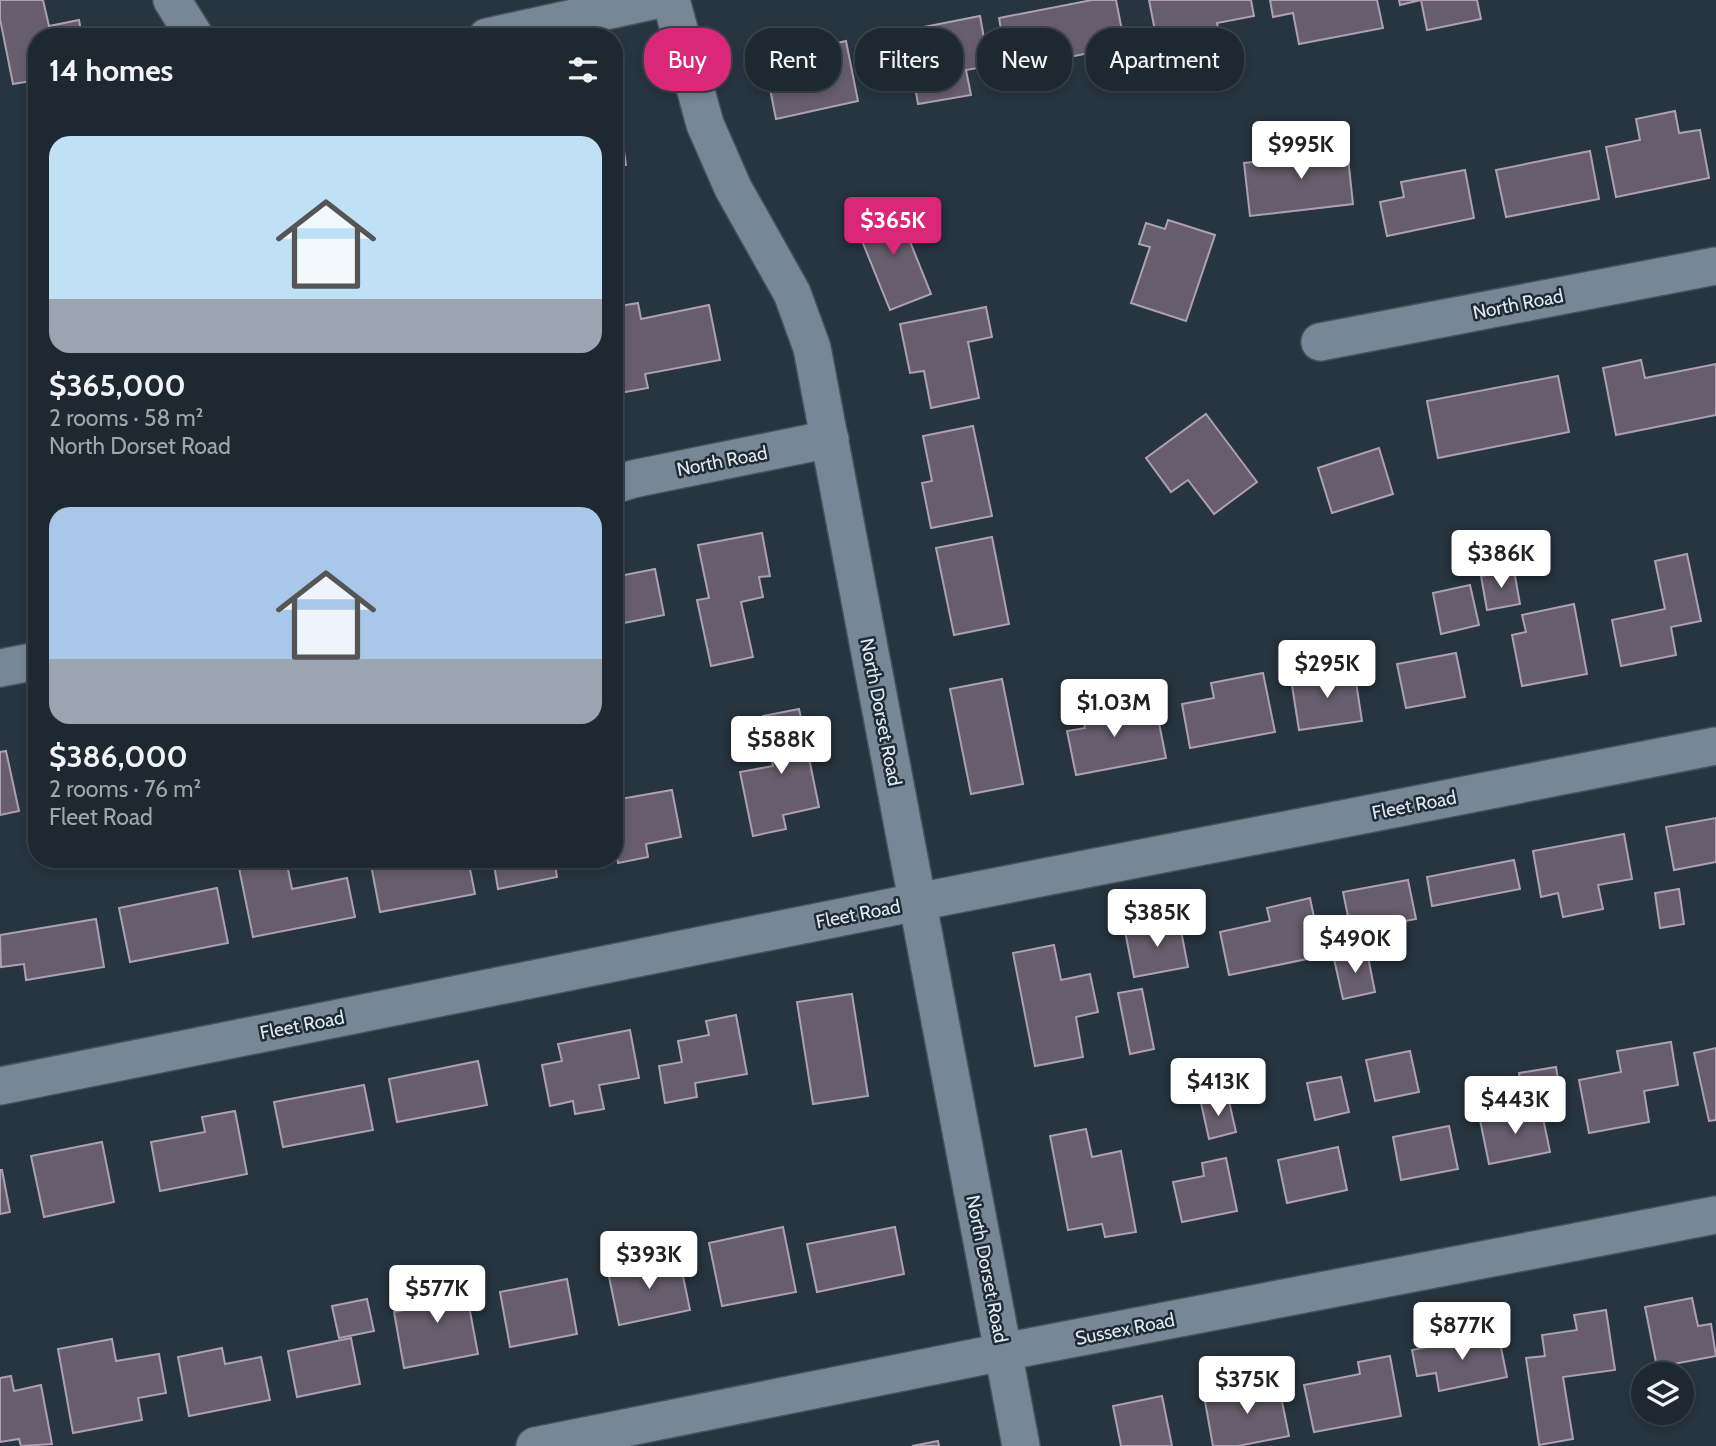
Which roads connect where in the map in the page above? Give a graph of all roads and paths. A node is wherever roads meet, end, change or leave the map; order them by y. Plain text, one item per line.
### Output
1 (172, 0) edge
2 (656, 0) edge
3 (671, 0) edge
4 (189, 28) edge
5 (528, 28) edge
6 (1716, 266) edge
7 (1321, 342) dead end
8 (830, 439) junction
9 (623, 482) edge
10 (28, 663) edge
11 (0, 668) edge
12 (1716, 746) edge
13 (917, 902) junction
14 (0, 1086) edge
15 (1716, 1215) edge
16 (1003, 1352) junction
17 (535, 1446) edge
18 (1021, 1446) edge

1 - 4 street
2 - 5 street
3 - 8 street, North Dorset Road
6 - 7 street, North Road
8 - 9 street, North Road
8 - 13 street, North Dorset Road
10 - 11 street
12 - 13 street, Fleet Road
13 - 14 street, Fleet Road
13 - 16 street, North Dorset Road
15 - 16 street, Sussex Road
16 - 17 street, Sussex Road
16 - 18 street, North Dorset Road

